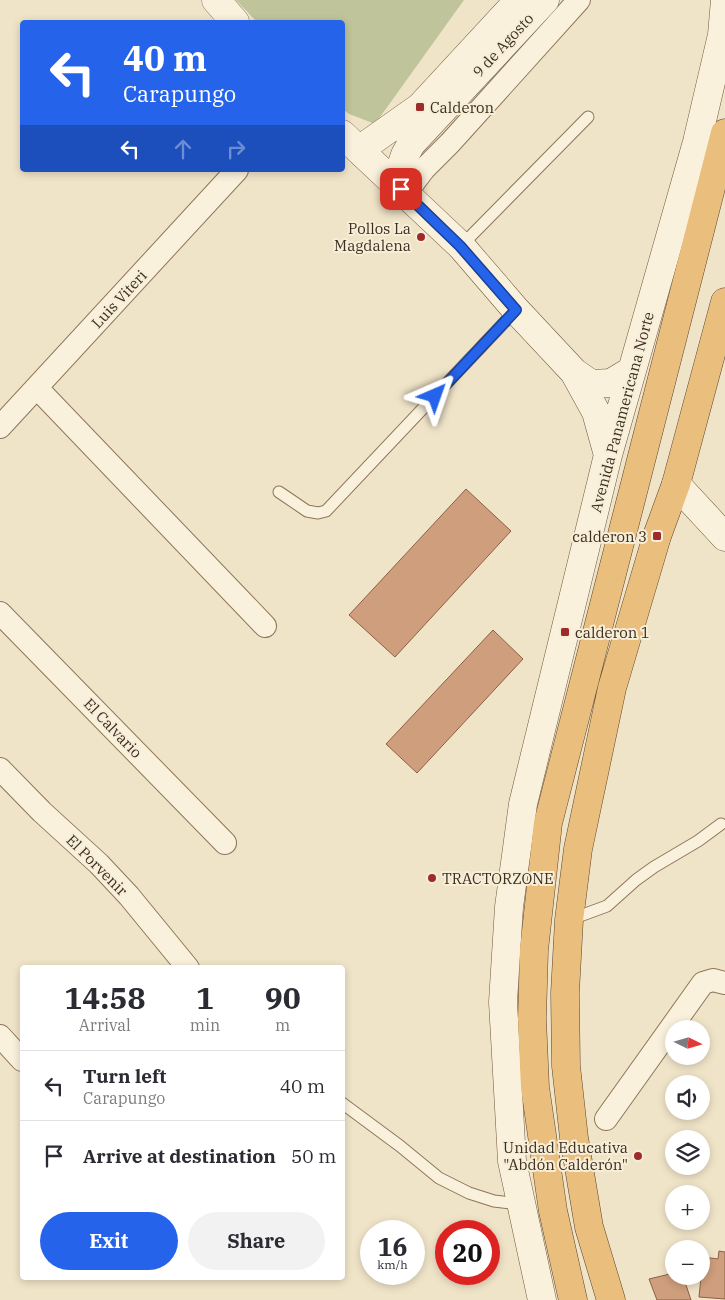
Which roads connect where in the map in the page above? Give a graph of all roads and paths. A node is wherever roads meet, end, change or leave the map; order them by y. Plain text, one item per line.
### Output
1 (216, 0) edge
2 (519, 0) edge
3 (545, 0) edge
4 (580, 0) edge
5 (725, 0) edge
6 (233, 20) edge
7 (588, 117) dead end
8 (725, 134) edge
9 (351, 142) edge
10 (235, 172) edge
11 (403, 191) junction
12 (460, 246) junction
13 (725, 302) edge
14 (516, 310) junction
15 (631, 371) junction
16 (574, 372) junction
17 (37, 388) junction
18 (4, 412) edge
19 (608, 455) junction
20 (676, 484) junction
21 (279, 492) dead end
22 (725, 537) edge
23 (0, 613) edge
24 (265, 626) dead end
25 (0, 769) edge
26 (721, 824) dead end
27 (225, 844) dead end
28 (569, 920) junction
29 (186, 965) edge
30 (725, 983) edge
31 (0, 1036) edge
32 (20, 1058) edge
33 (345, 1106) edge
34 (606, 1119) dead end
35 (521, 1204) junction
36 (542, 1300) edge
37 (573, 1300) edge
38 (611, 1300) edge

1 - 6 main road
2 - 9 main road, 9 de Agosto
3 - 11 main road, 9 de Agosto
4 - 11 street
5 - 15 main road, Avenida Panamericana Norte
7 - 12 lane
8 - 37 highway, Avenida Panamericana Norte
9 - 11 main road
10 - 17 street, Luis Viteri
11 - 12 main road
12 - 14 main road
13 - 20 highway
14 - 16 main road
14 - 21 lane
15 - 16 main road
15 - 19 main road, Avenida Panamericana Norte
16 - 19 main road
17 - 18 street, Luis Viteri
17 - 24 street
19 - 35 main road, Avenida Panamericana Norte
20 - 22 main road
20 - 28 highway
23 - 27 street, El Calvario
25 - 29 street, El Porvenir
26 - 28 lane
28 - 38 highway
30 - 34 street
31 - 32 street
33 - 35 lane
35 - 36 main road, Avenida Panamericana Norte

